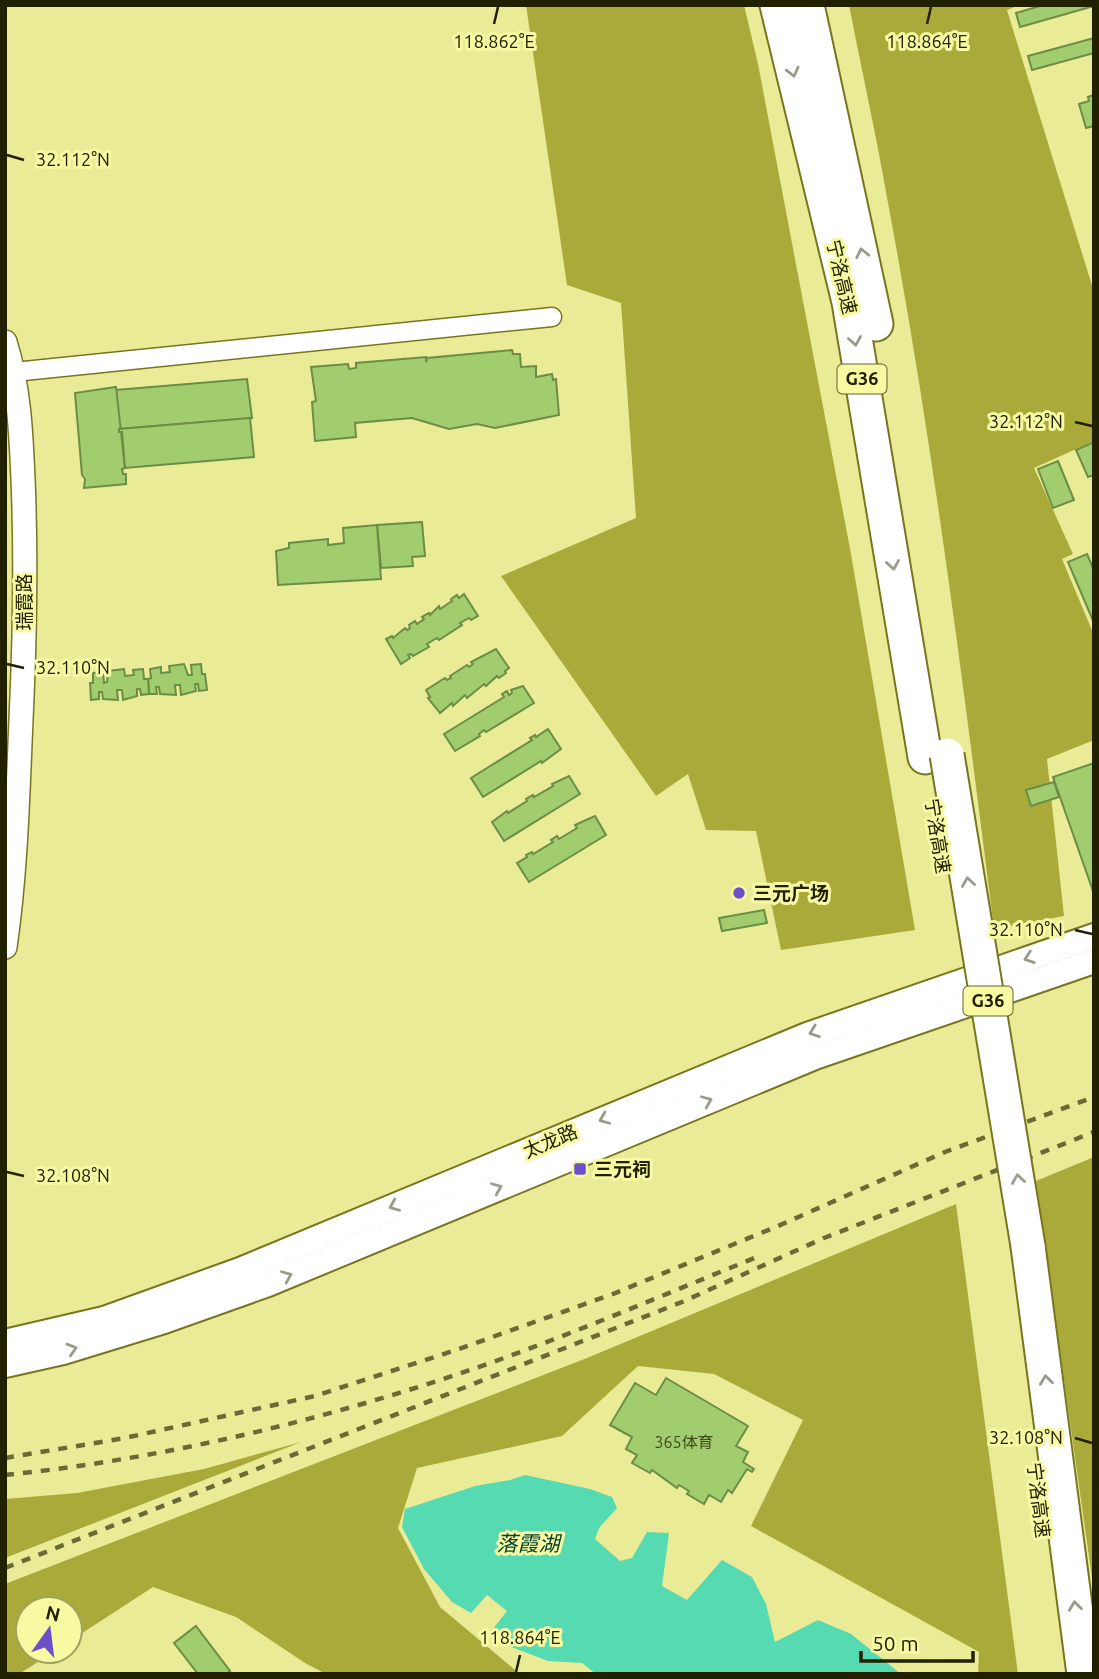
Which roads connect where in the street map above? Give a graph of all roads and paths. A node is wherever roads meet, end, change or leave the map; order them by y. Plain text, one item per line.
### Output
1 (777, 5) edge
2 (807, 5) edge
3 (552, 317) dead end
4 (5, 342) edge
5 (14, 372) junction
6 (936, 756) junction
7 (1094, 936) edge
8 (5, 947) edge
9 (1094, 961) edge
10 (1017, 1248) junction
11 (5, 1324) edge
12 (33, 1336) junction
13 (5, 1342) edge
14 (5, 1365) edge
15 (1061, 1674) edge
16 (1084, 1674) edge

1 -> 6 highway, 宁洛高速 / G36
6 -> 2 highway, 宁洛高速 / G36
3 - 5 street
4 - 5 street, 瑞霞路
5 - 8 street, 瑞霞路
6 - 10 highway, 宁洛高速 / G36
7 -> 12 main road, 太龙路
14 -> 9 main road, 太龙路
10 - 15 highway, 宁洛高速 / G36
16 -> 10 highway, 宁洛高速 / G36
11 - 12 main road
12 - 13 main road, 太龙路

